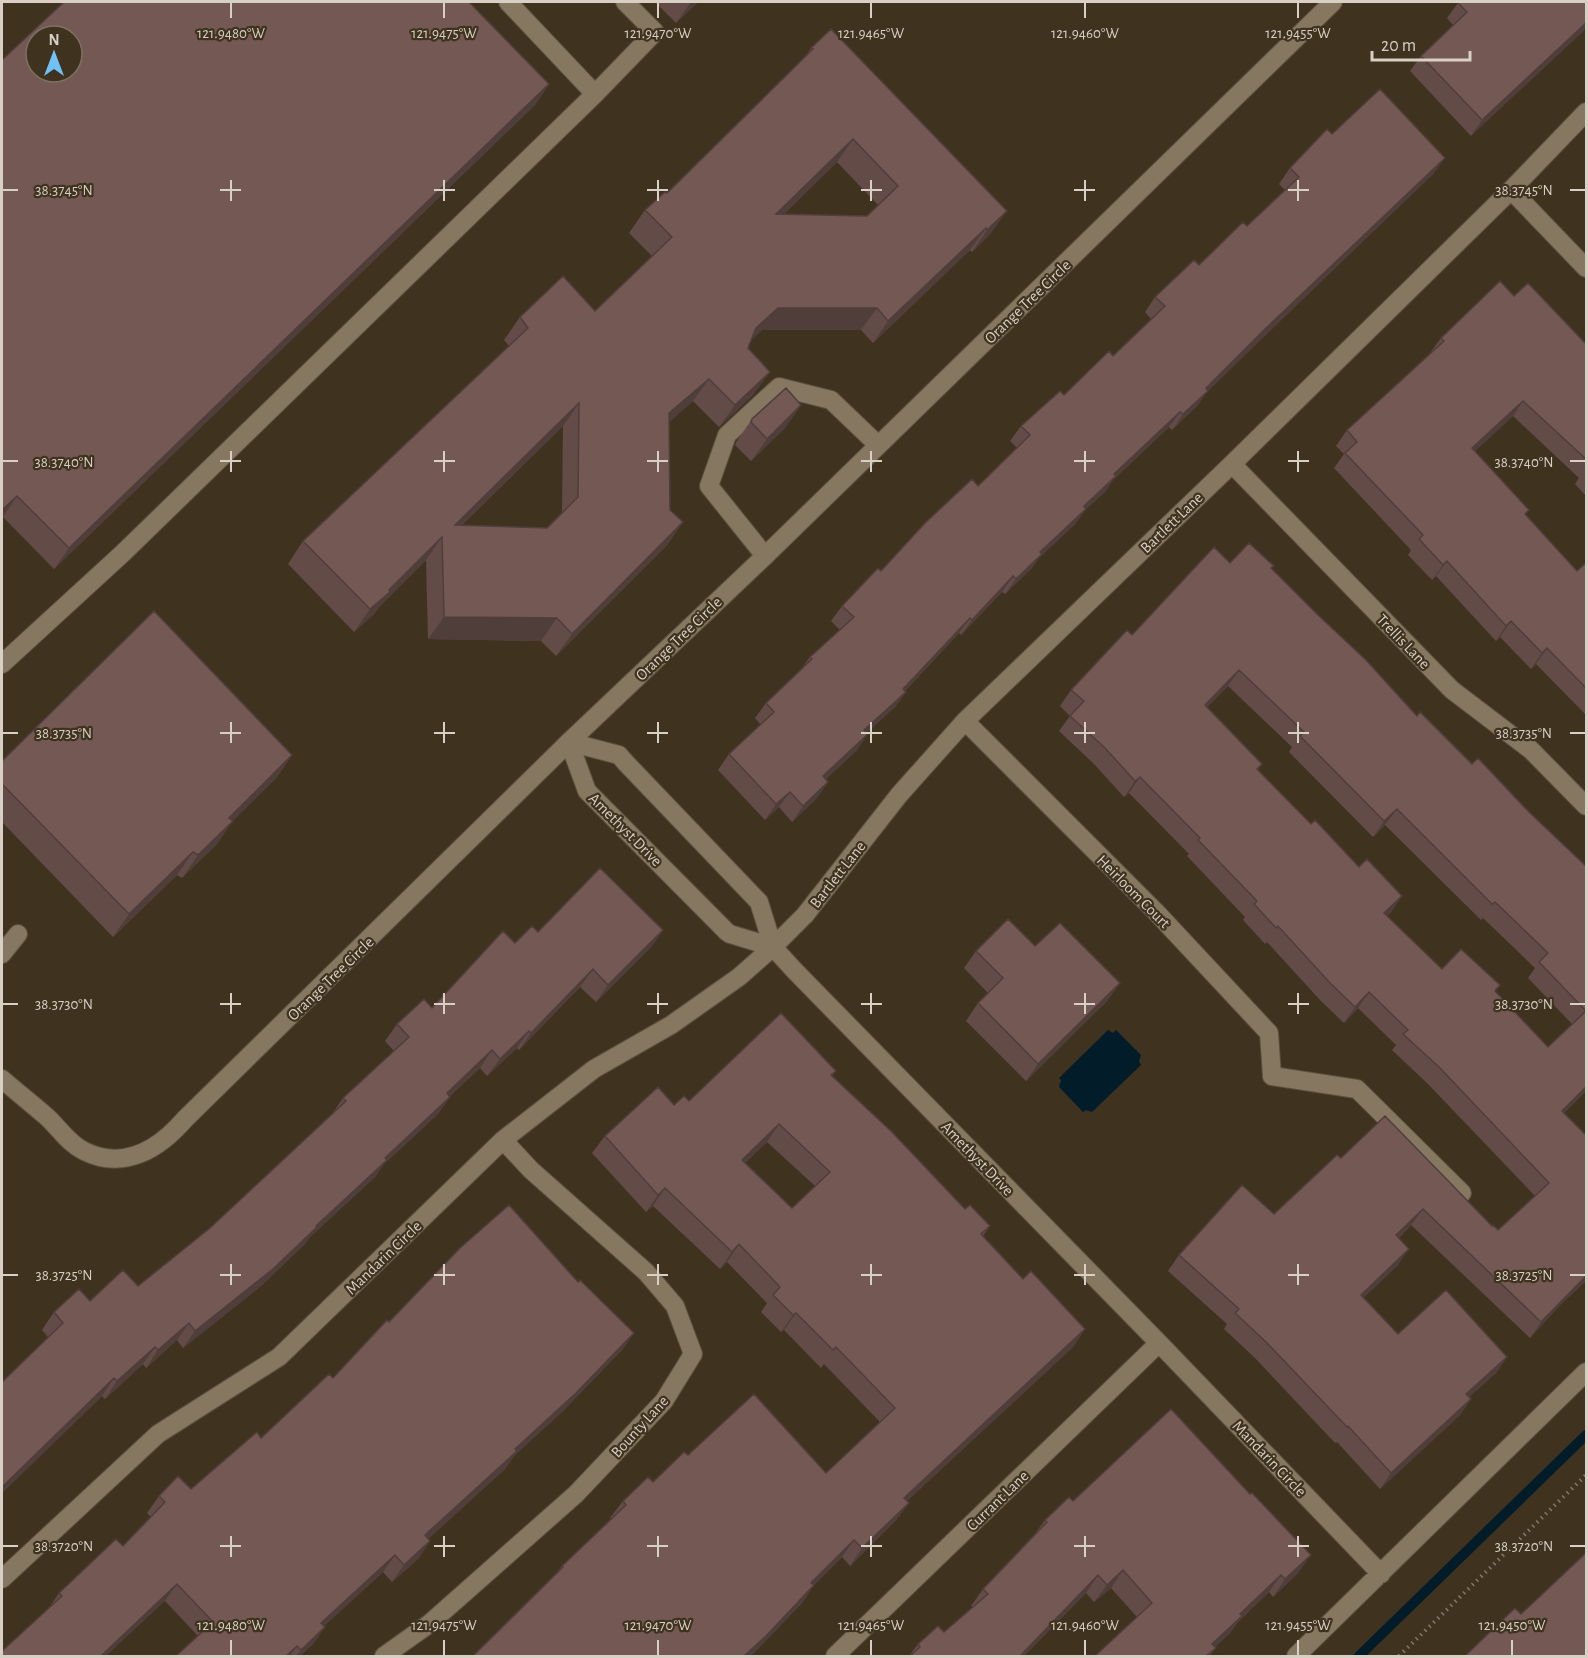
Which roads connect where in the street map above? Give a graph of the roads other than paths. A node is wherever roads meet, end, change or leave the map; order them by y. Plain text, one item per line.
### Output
1 (508, 2) edge
2 (625, 2) edge
3 (1333, 2) edge
4 (595, 94) junction
5 (1587, 112) edge
6 (1511, 190) junction
7 (1587, 268) edge
8 (878, 445) junction
9 (1232, 464) junction
10 (765, 556) junction
11 (2, 664) edge
12 (965, 721) junction
13 (568, 742) junction
14 (1587, 806) edge
15 (18, 934) dead end
16 (773, 947) junction
17 (2, 954) edge
18 (2, 1079) edge
19 (503, 1140) junction
20 (1462, 1192) edge
21 (1159, 1343) junction
22 (1587, 1372) edge
23 (1381, 1574) junction
24 (2, 1579) edge
25 (384, 1656) edge
26 (835, 1656) edge
27 (1296, 1656) edge

1 - 4 street
2 - 4 street
3 - 8 street, Orange Tree Circle
4 - 11 street
5 - 6 street, Bartlett Lane
6 - 7 street
6 - 9 street, Bartlett Lane
8 - 10 street, Orange Tree Circle
8 - 10 street
9 - 12 street, Bartlett Lane
9 - 14 street, Trellis Lane
10 - 13 street, Orange Tree Circle
12 - 16 street, Bartlett Lane
12 - 20 street, Heirloom Court
13 - 16 street, Amethyst Drive
13 - 16 street, Amethyst Drive
13 - 18 street, Orange Tree Circle
15 - 17 street
16 - 19 street, Mandarin Circle
16 - 21 street, Amethyst Drive
19 - 24 street, Mandarin Circle
19 - 25 street, Bounty Lane
21 - 23 street, Mandarin Circle
21 - 26 street, Currant Lane
22 - 23 street
23 - 27 street

